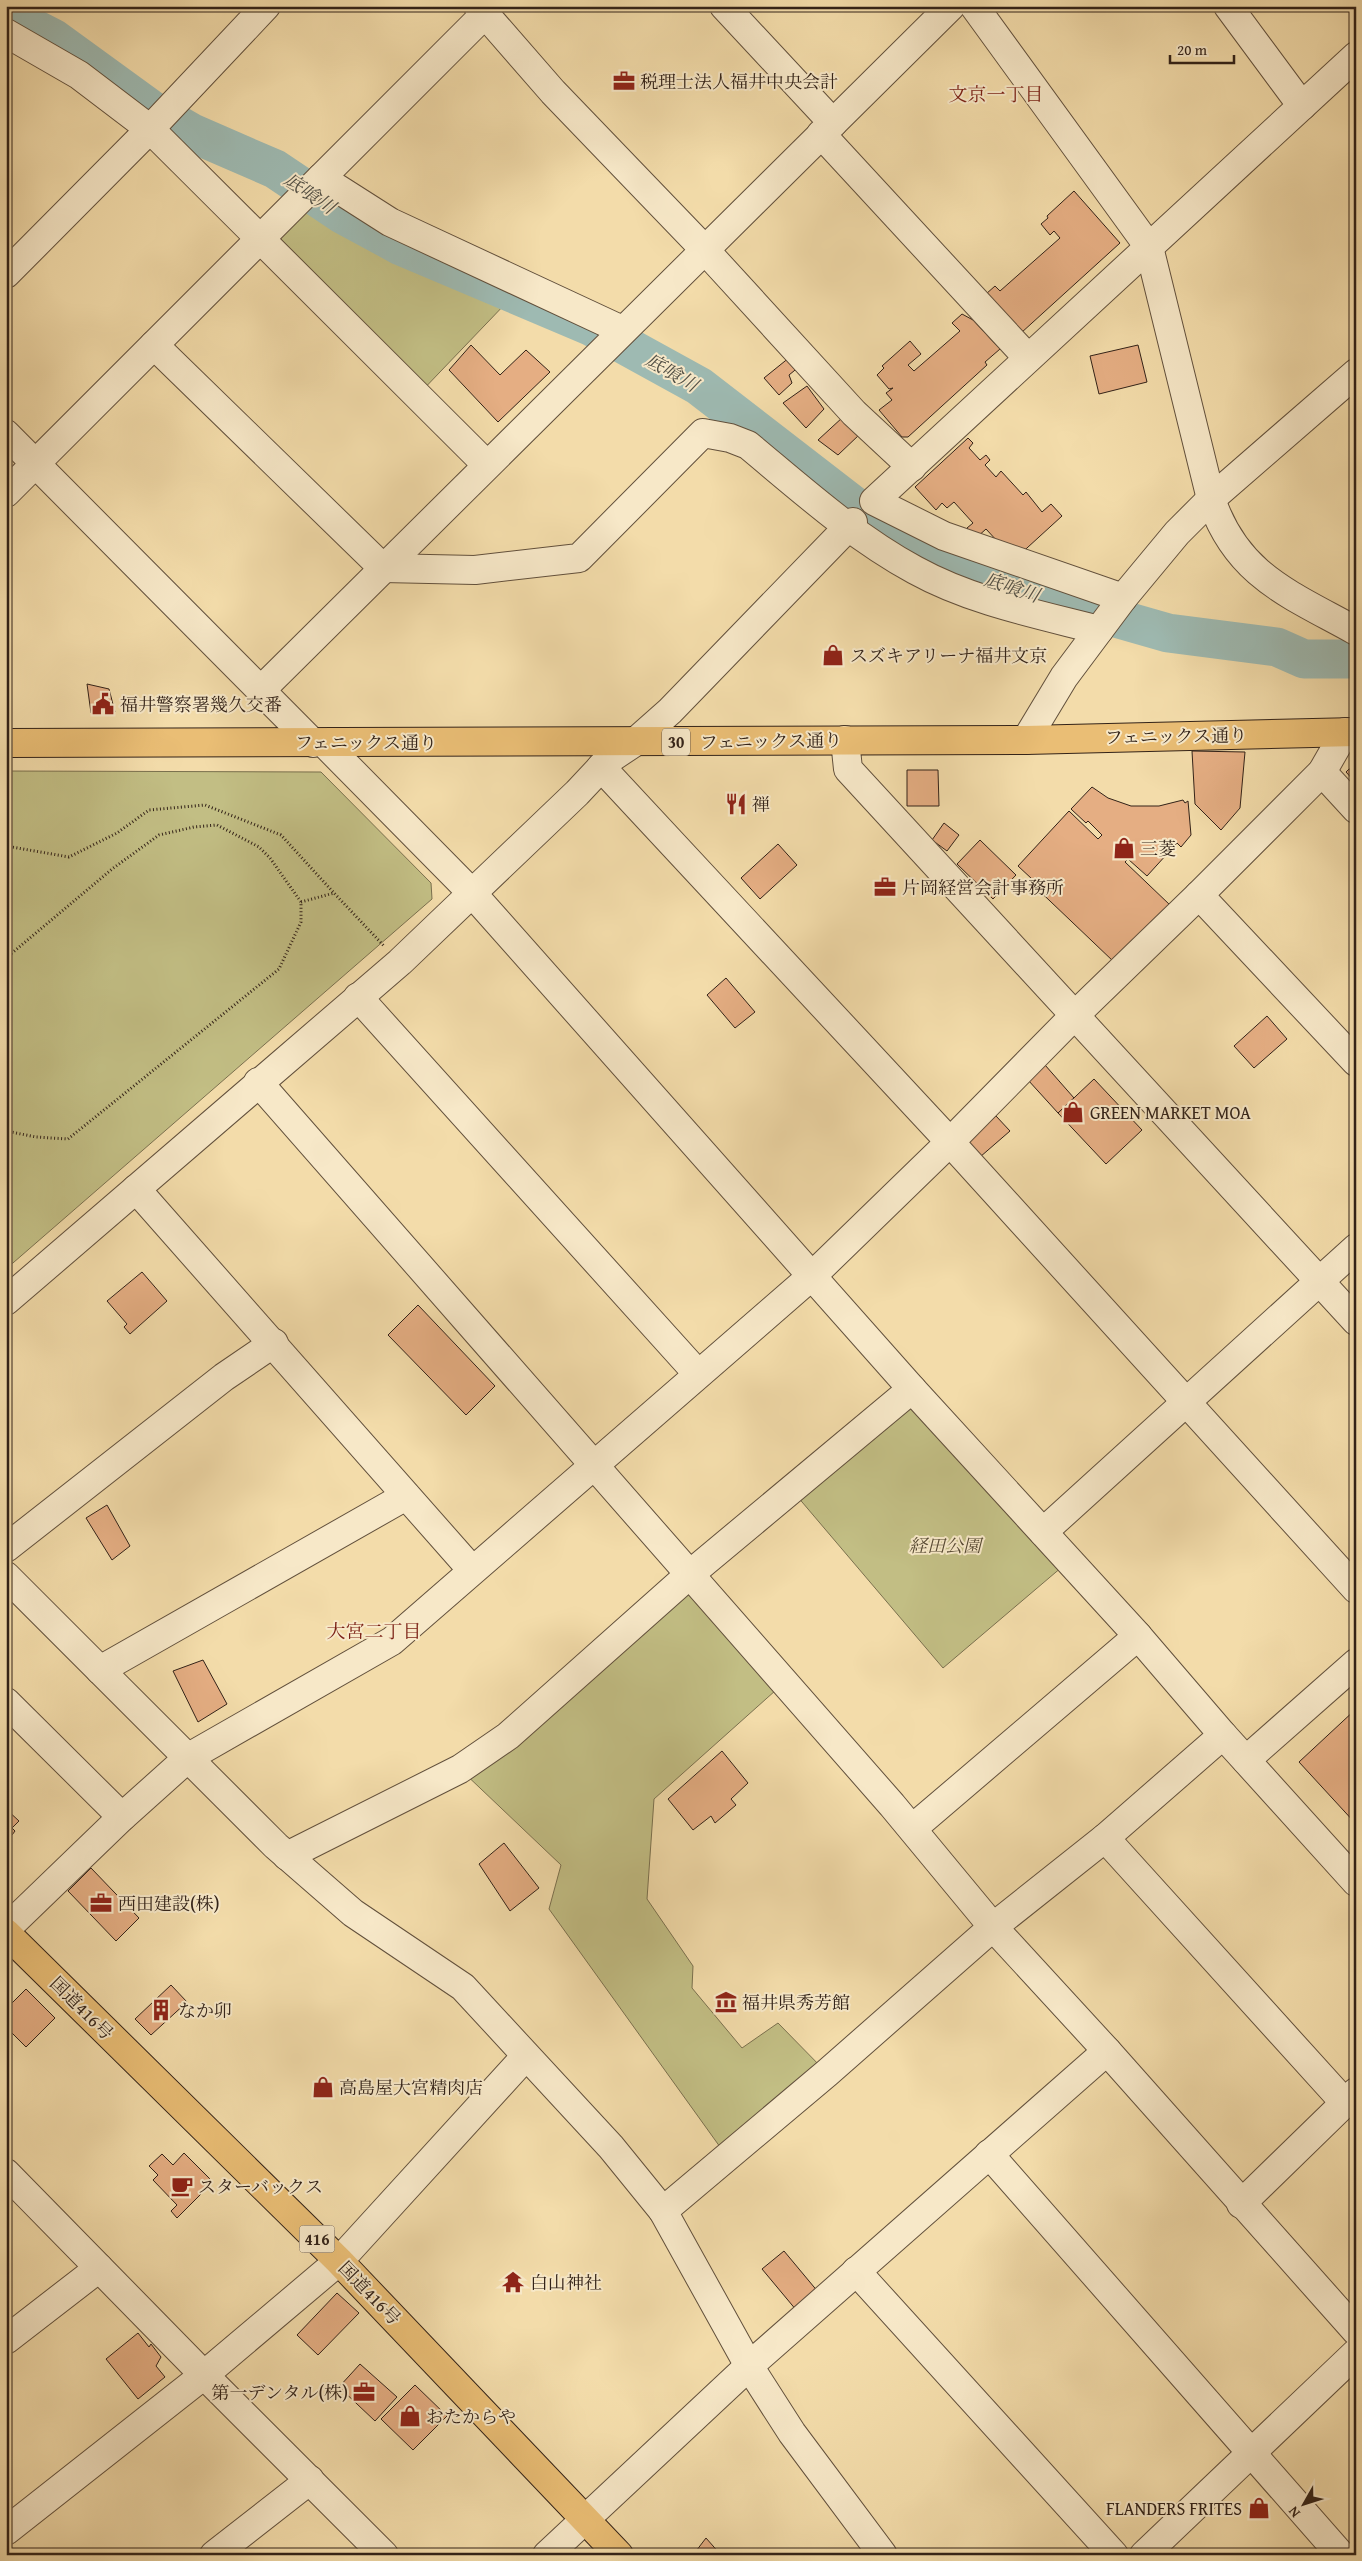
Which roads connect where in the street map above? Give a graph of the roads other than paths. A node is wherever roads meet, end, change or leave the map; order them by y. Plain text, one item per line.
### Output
1 (266, 6) edge
2 (724, 6) edge
3 (951, 6) edge
4 (974, 6) edge
5 (1228, 6) edge
6 (482, 10) edge
7 (6, 34) edge
8 (1356, 56) edge
9 (1302, 106) junction
10 (159, 120) junction
11 (827, 128) junction
12 (314, 185) junction
13 (260, 240) junction
14 (1149, 247) junction
15 (704, 249) junction
16 (6, 274) edge
17 (622, 330) junction
18 (154, 345) junction
19 (1028, 358) junction
20 (1356, 373) edge
21 (6, 434) edge
22 (36, 464) junction
23 (487, 465) junction
24 (912, 467) junction
25 (6, 493) edge
26 (1211, 499) junction
27 (850, 524) junction
28 (383, 568) junction
29 (1123, 598) junction
30 (1352, 627) edge
31 (1099, 630) junction
32 (261, 690) junction
33 (1351, 732) edge
34 (845, 740) junction
35 (1026, 740) junction
36 (635, 742) junction
37 (6, 743) edge
38 (318, 743) junction
39 (601, 767) junction
40 (1322, 772) junction
41 (1356, 809) edge
42 (471, 892) junction
43 (1199, 895) junction
44 (358, 997) junction
45 (1076, 1014) junction
46 (1356, 1062) edge
47 (258, 1082) junction
48 (950, 1142) junction
49 (136, 1188) junction
50 (1356, 1248) edge
51 (813, 1275) junction
52 (1319, 1281) junction
53 (6, 1301) edge
54 (1356, 1321) edge
55 (274, 1343) junction
56 (698, 1374) junction
57 (912, 1389) junction
58 (1184, 1402) junction
59 (595, 1466) junction
60 (406, 1496) junction
61 (1043, 1532) junction
62 (6, 1548) edge
63 (472, 1570) junction
64 (689, 1575) junction
65 (6, 1576) edge
66 (1356, 1589) edge
67 (1138, 1636) junction
68 (1356, 1663) edge
69 (100, 1670) junction
70 (6, 1702) edge
71 (1223, 1735) junction
72 (189, 1757) junction
73 (1246, 1760) junction
74 (122, 1817) junction
75 (912, 1828) junction
76 (1105, 1838) junction
77 (287, 1856) junction
78 (1356, 1882) edge
79 (993, 1927) junction
80 (6, 1929) edge
81 (6, 1933) edge
82 (1107, 2051) junction
83 (526, 2056) junction
84 (1350, 2097) edge
85 (989, 2154) junction
86 (6, 2173) edge
87 (1241, 2204) junction
88 (663, 2211) junction
89 (339, 2261) junction
90 (99, 2268) junction
91 (856, 2272) junction
92 (1356, 2331) edge
93 (6, 2340) edge
94 (1356, 2353) edge
95 (749, 2366) junction
96 (204, 2375) junction
97 (1251, 2452) junction
98 (310, 2480) junction
99 (586, 2519) junction
100 (6, 2530) edge
101 (214, 2555) edge
102 (384, 2555) edge
103 (547, 2555) edge
104 (619, 2555) edge
105 (883, 2555) edge
106 (1114, 2555) edge
107 (1144, 2555) edge
108 (1341, 2555) edge

1 - 10 street
2 - 11 street
3 - 11 street
4 - 14 street
5 - 9 street
6 - 12 street
6 - 15 street
7 - 10 street
8 - 9 street
9 - 14 street
10 - 13 street
10 - 16 street
11 - 15 street
11 - 19 street
12 - 13 street
12 - 17 street
13 - 18 street
13 - 23 street
14 - 19 street
14 - 26 street
15 - 17 street
15 - 24 street
17 - 23 street
18 - 22 street
18 - 28 street
19 - 24 street
20 - 26 street
21 - 22 street
22 - 25 street
22 - 32 street
23 - 28 street
24 - 29 street
26 - 29 street
26 - 30 street
27 - 28 street
27 - 31 street
27 - 36 street
28 - 32 street
29 - 31 street
31 - 35 street
32 - 38 street
33 - 35 main road, フェニックス通り / 30
33 - 40 street
34 - 35 main road, フェニックス通り / 30
34 - 36 main road, フェニックス通り / 30
34 - 45 street
36 - 38 main road, フェニックス通り / 30
36 - 39 street
37 - 38 main road, フェニックス通り / 30
38 - 42 street
39 - 42 street
39 - 48 street
40 - 41 street
40 - 43 street
42 - 44 street
42 - 51 street
43 - 45 street
43 - 46 street
44 - 47 street
44 - 56 street
45 - 48 street
45 - 52 street
47 - 49 street
47 - 59 street
48 - 51 street
48 - 58 street
49 - 53 street
49 - 55 street
50 - 52 street
51 - 56 street
51 - 57 street
52 - 54 street
52 - 58 street
55 - 60 street
55 - 62 street
56 - 59 street
57 - 61 street
57 - 64 street
58 - 61 street
58 - 66 street
59 - 63 street
59 - 64 street
60 - 63 street
60 - 69 street
61 - 67 street
63 - 72 street
64 - 75 street
64 - 77 street
65 - 69 street
67 - 71 street
67 - 75 street
68 - 73 street
69 - 72 street
70 - 74 street
71 - 73 street
71 - 76 street
72 - 74 street
72 - 77 street
73 - 78 street
74 - 80 street
75 - 79 street
76 - 79 street
76 - 84 street
77 - 83 street
79 - 82 street
79 - 88 street
81 - 89 main road, 国道416号 / 416
82 - 85 street
82 - 87 street
83 - 88 street
83 - 89 street
84 - 87 street
85 - 91 street
85 - 97 street
86 - 90 street
87 - 92 street
88 - 95 street
89 - 96 street
89 - 99 main road, 国道416号 / 416
90 - 93 street
90 - 96 street
91 - 95 street
91 - 106 street
94 - 97 street
95 - 99 street
95 - 105 street
96 - 98 street
96 - 100 street
97 - 107 street
97 - 108 street
98 - 101 street
98 - 102 street
99 - 103 street
99 - 104 main road, 国道416号 / 416

